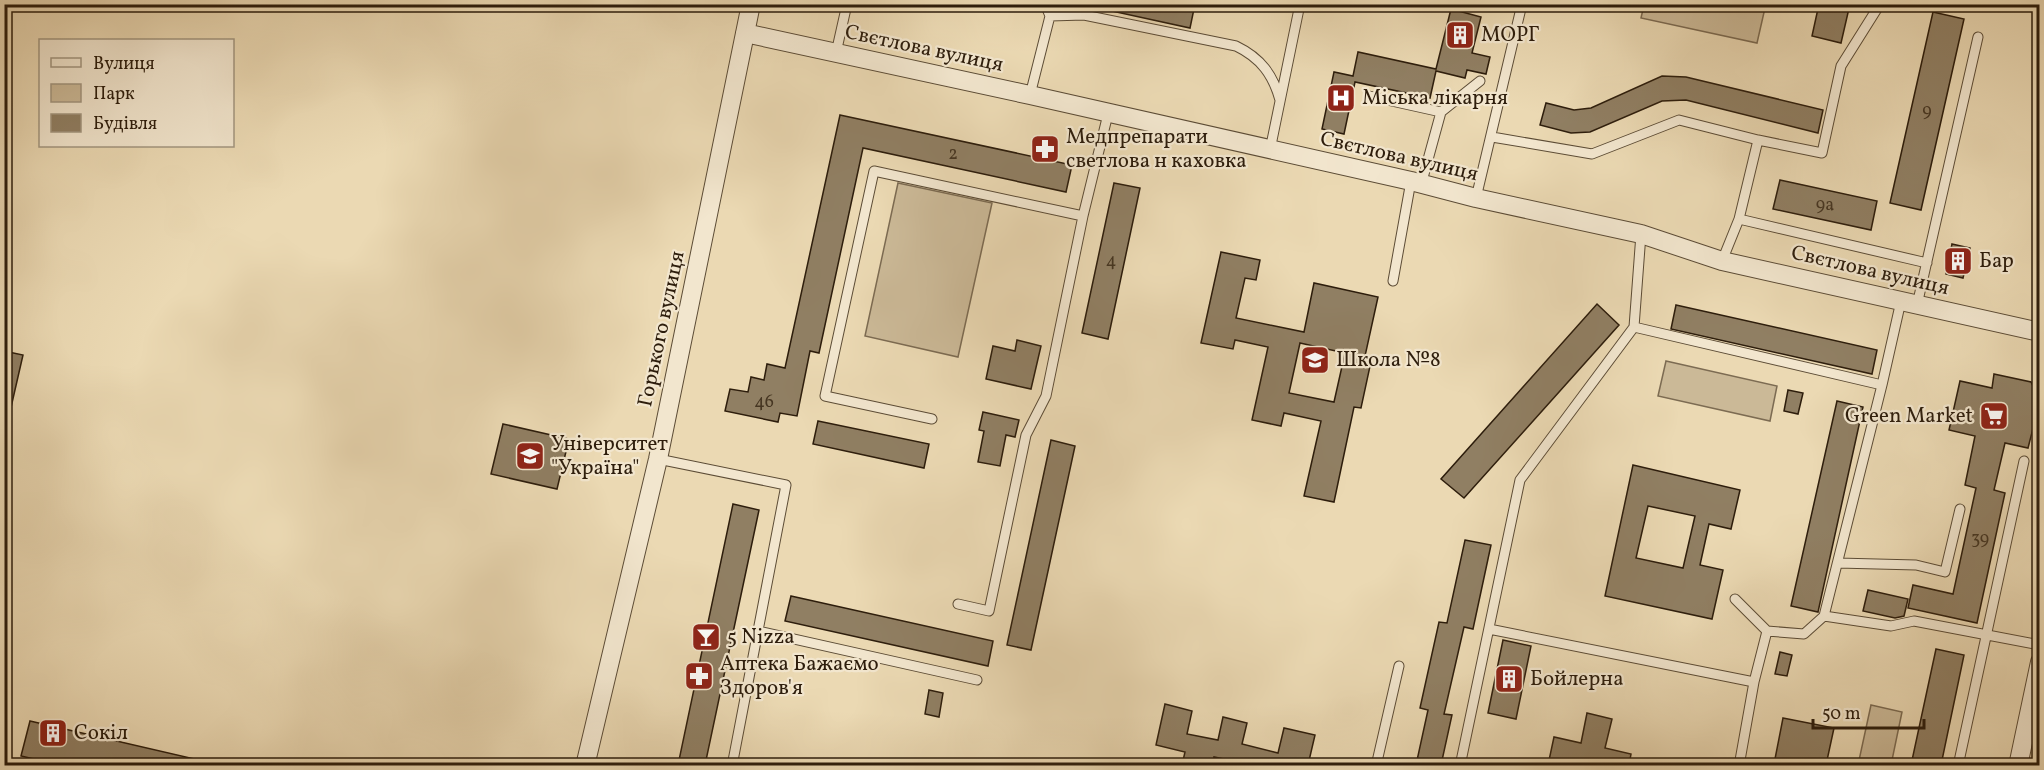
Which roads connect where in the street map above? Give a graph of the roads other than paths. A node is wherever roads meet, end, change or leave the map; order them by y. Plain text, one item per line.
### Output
1 (752, 4) edge
2 (847, 4) edge
3 (1045, 4) edge
4 (1300, 4) edge
5 (1522, 4) edge
6 (1880, 4) edge
7 (1050, 16) junction
8 (745, 33) junction
9 (1978, 37) dead end
10 (836, 52) junction
11 (1480, 81) dead end
12 (1030, 95) junction
13 (1369, 96) dead end
14 (1280, 100) junction
15 (1441, 112) junction
16 (1108, 114) junction
17 (1492, 137) junction
18 (1758, 140) junction
19 (1270, 150) junction
20 (1416, 183) junction
21 (1476, 198) junction
22 (1083, 216) junction
23 (1739, 219) junction
24 (1641, 234) junction
25 (1722, 261) junction
26 (1927, 263) junction
27 (1393, 281) dead end
28 (1909, 303) junction
29 (1634, 327) junction
30 (2040, 332) edge
31 (1882, 385) junction
32 (932, 420) dead end
33 (658, 459) junction
34 (2024, 461) dead end
35 (1960, 509) dead end
36 (1838, 562) junction
37 (1735, 599) dead end
38 (958, 604) dead end
39 (1824, 616) junction
40 (1489, 629) junction
41 (758, 631) junction
42 (1767, 631) junction
43 (1987, 633) junction
44 (2040, 645) edge
45 (2040, 662) edge
46 (1399, 666) dead end
47 (977, 680) dead end
48 (1754, 682) junction
49 (4, 763) edge
50 (17, 765) edge
51 (585, 765) edge
52 (732, 765) edge
53 (1376, 765) edge
54 (1460, 765) edge
55 (1738, 765) edge
56 (1958, 765) edge
57 (2018, 765) edge

1 - 8 street, Горького вулиця
2 - 10 lane
3 - 7 lane
4 - 14 lane
5 - 17 lane
6 - 18 lane
7 - 12 lane
7 - 14 lane
8 - 10 street, Свєтлова вулиця
8 - 33 street, Горького вулиця
9 - 26 lane
10 - 12 street, Свєтлова вулиця
11 - 15 lane
12 - 16 street, Свєтлова вулиця
13 - 15 lane
14 - 19 lane
15 - 20 lane
16 - 19 street, Свєтлова вулиця
16 - 22 lane
17 - 18 lane
17 - 21 lane
18 - 23 lane
19 - 20 street, Свєтлова вулиця
20 - 21 street, Свєтлова вулиця
20 - 27 lane
21 - 24 street, Свєтлова вулиця
22 - 32 lane
22 - 38 lane
23 - 25 lane
23 - 26 lane
24 - 25 street, Свєтлова вулиця
24 - 29 lane
25 - 28 street, Свєтлова вулиця
26 - 28 lane
28 - 30 street, Свєтлова вулиця
28 - 31 lane
29 - 31 lane
29 - 40 lane
31 - 36 lane
33 - 41 lane
33 - 51 street, Горького вулиця
34 - 43 lane
35 - 36 lane
36 - 39 lane
37 - 42 lane
39 - 42 lane
39 - 43 lane
40 - 48 lane
40 - 54 lane
41 - 47 lane
41 - 52 lane
42 - 48 lane
43 - 44 lane
43 - 56 lane
45 - 57 street
46 - 53 lane
48 - 55 lane
49 - 50 lane

